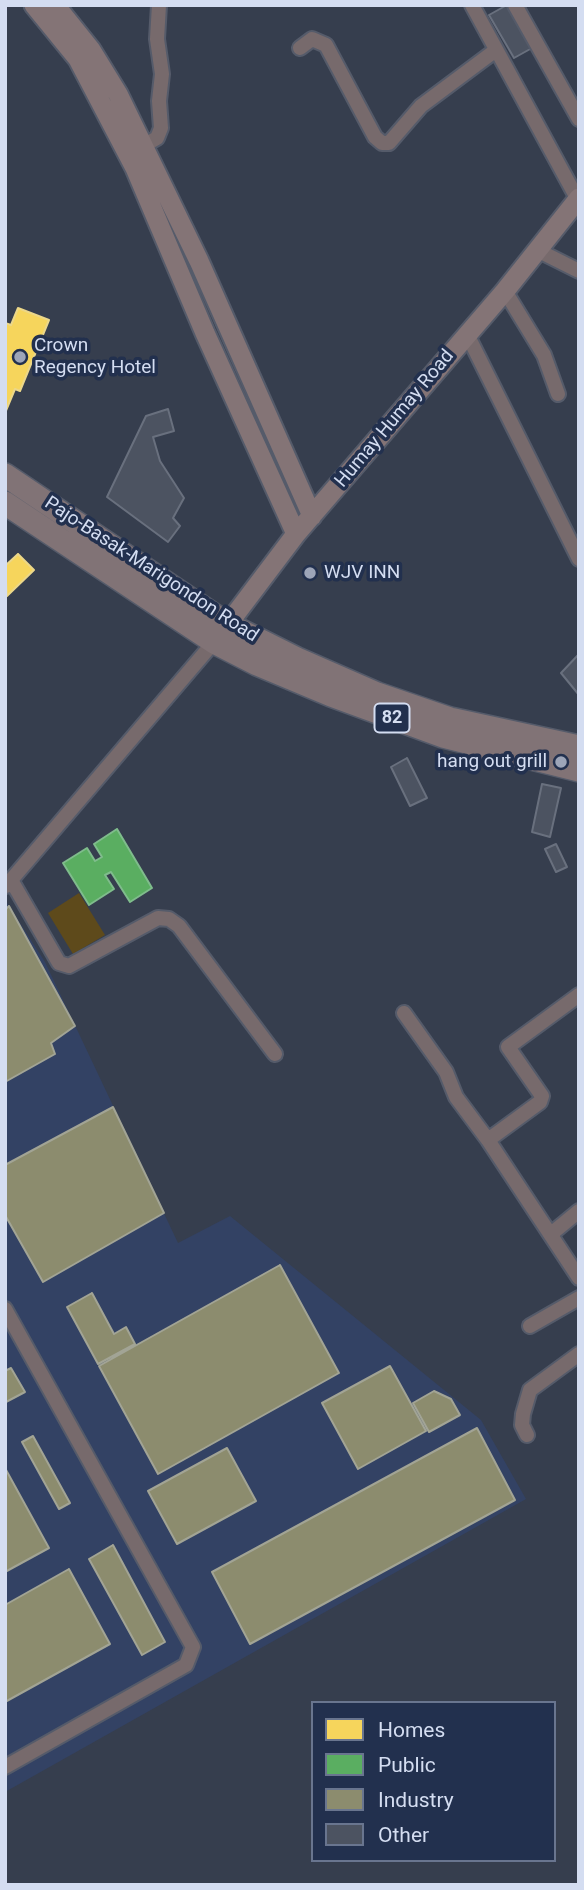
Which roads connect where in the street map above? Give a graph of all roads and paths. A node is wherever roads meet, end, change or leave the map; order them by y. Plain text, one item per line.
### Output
1 (34, 5) edge
2 (55, 5) edge
3 (159, 5) edge
4 (472, 5) edge
5 (515, 5) edge
6 (300, 48) dead end
7 (496, 50) junction
8 (579, 118) edge
9 (144, 146) junction
10 (578, 199) edge
11 (537, 250) junction
12 (579, 271) edge
13 (505, 290) junction
14 (227, 323) junction
15 (205, 333) junction
16 (467, 334) junction
17 (558, 394) dead end
18 (5, 475) edge
19 (5, 503) edge
20 (312, 516) junction
21 (296, 534) junction
22 (579, 559) edge
23 (221, 633) junction
24 (579, 747) edge
25 (579, 770) edge
26 (8, 884) edge
27 (579, 995) edge
28 (404, 1013) dead end
29 (275, 1054) dead end
30 (488, 1140) junction
31 (579, 1211) edge
32 (551, 1234) junction
33 (579, 1278) edge
34 (579, 1298) edge
35 (5, 1309) edge
36 (530, 1326) dead end
37 (579, 1354) edge
38 (527, 1435) dead end
39 (5, 1767) edge

1 - 15 street
2 - 9 street
3 - 9 street
4 - 7 street
5 - 8 street
6 - 7 street
7 - 10 street
9 - 14 street
10 - 11 street, Humay Humay Road
11 - 12 street
11 - 13 street, Humay Humay Road
13 - 16 street, Humay Humay Road
13 - 17 street
14 - 15 street
14 - 20 street
15 - 21 street
16 - 20 street, Humay Humay Road
16 - 22 street
18 - 23 main road, Pajo-Basak-Marigondon Road / 82
19 - 23 main road, Pajo-Basak-Marigondon Road / 82
20 - 21 street, Humay Humay Road
21 - 23 street, Humay Humay Road
23 - 24 main road, Pajo-Basak-Marigondon Road / 82
23 - 25 main road, Pajo-Basak-Marigondon Road / 82
23 - 26 street
26 - 29 street
27 - 30 street
28 - 30 street
30 - 32 street
31 - 32 street
32 - 33 street
34 - 36 street
35 - 39 street
37 - 38 street

